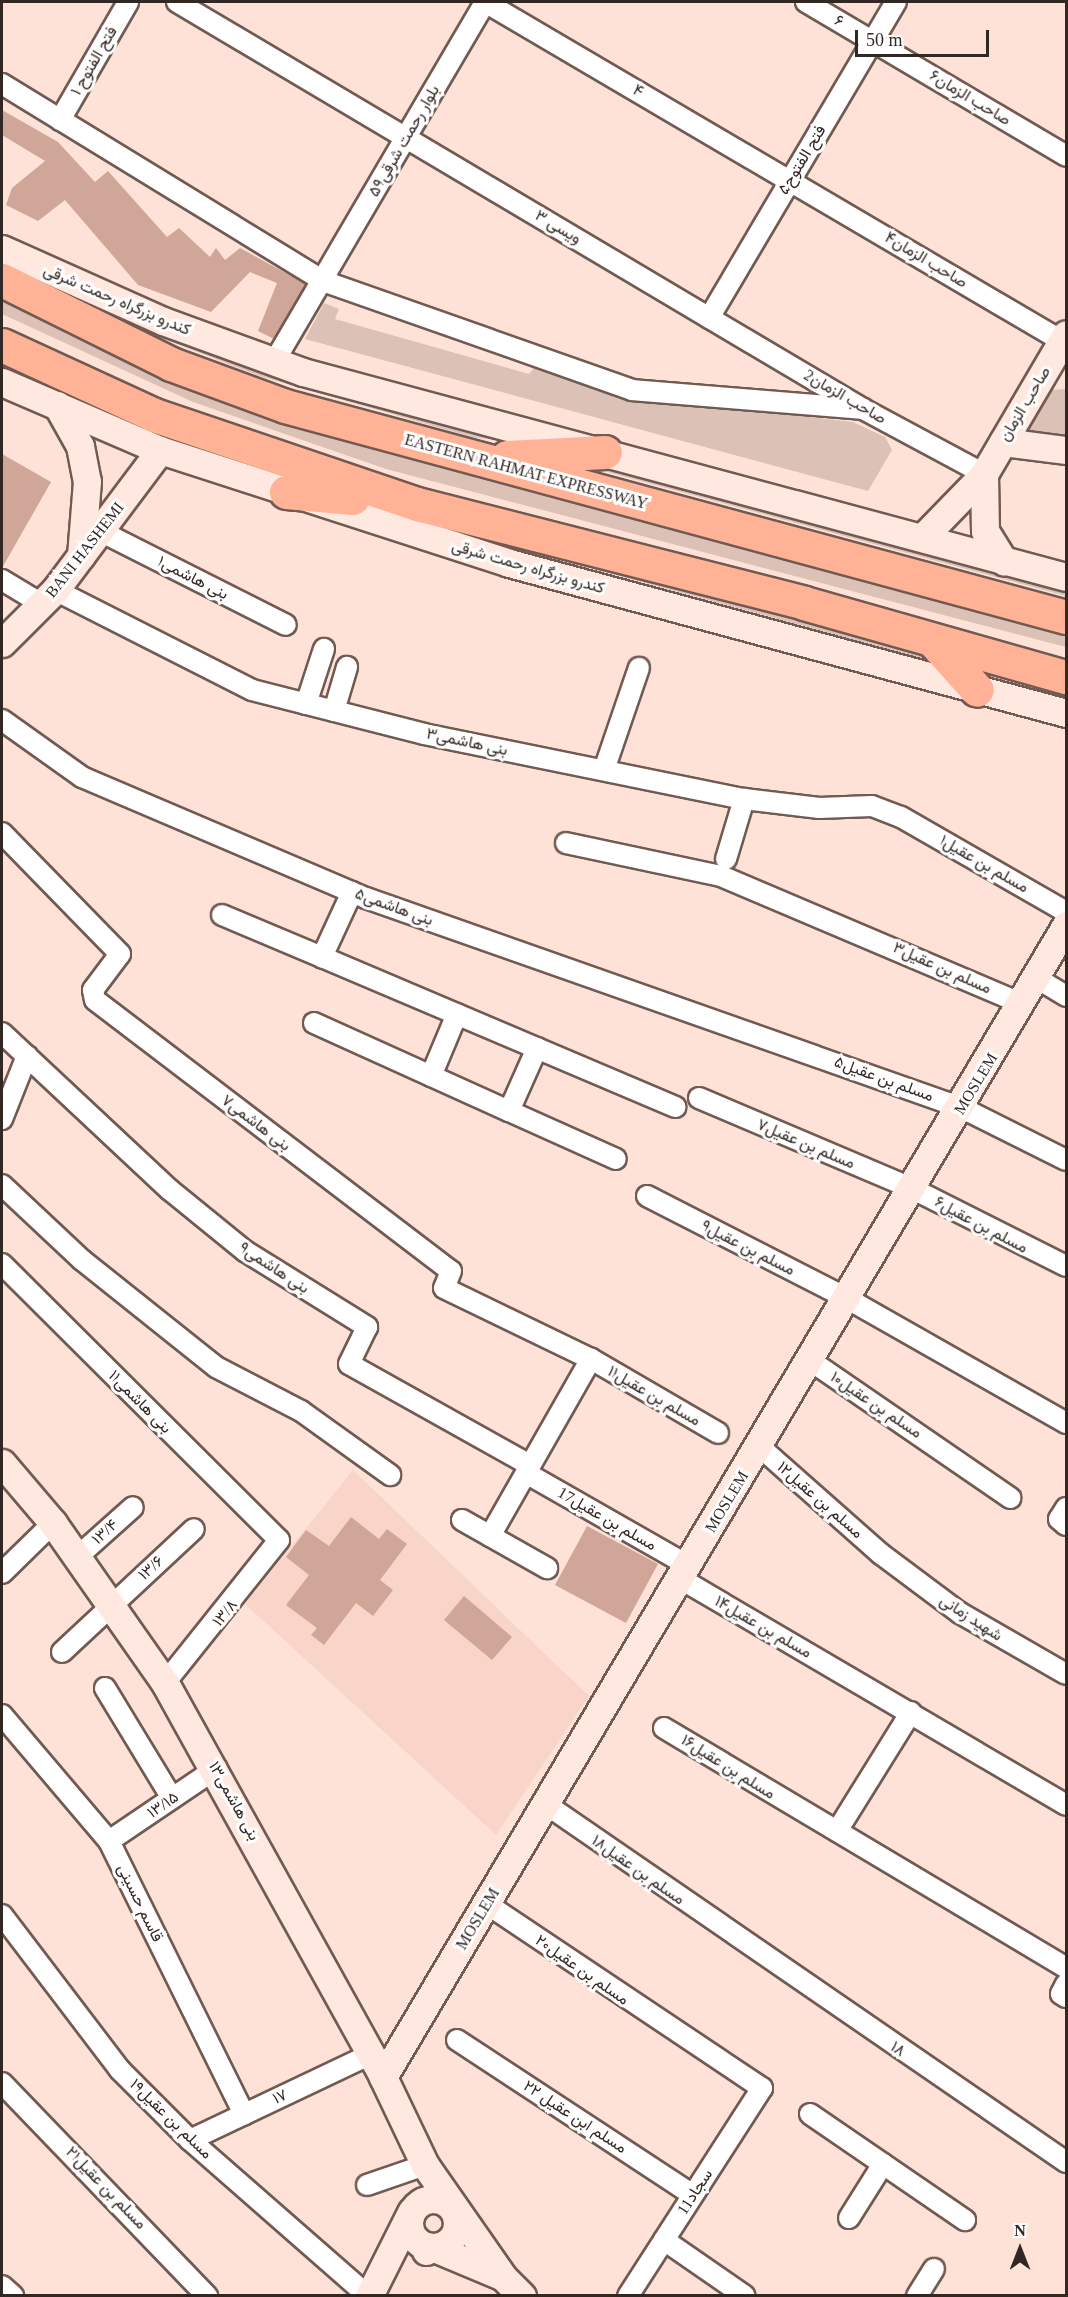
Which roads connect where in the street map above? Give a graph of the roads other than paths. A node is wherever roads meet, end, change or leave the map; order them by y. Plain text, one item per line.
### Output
1 (128, 2) edge
2 (177, 2) edge
3 (485, 2) edge
4 (806, 2) edge
5 (896, 2) edge
6 (873, 40) junction
7 (2, 84) edge
8 (60, 120) junction
9 (406, 137) junction
10 (1066, 156) edge
11 (790, 180) junction
12 (2, 249) edge
13 (2, 257) edge
14 (2, 280) edge
15 (323, 281) junction
16 (46, 303) junction
17 (709, 318) junction
18 (1065, 339) edge
19 (2, 345) edge
20 (274, 362) junction
21 (2, 382) edge
22 (57, 405) junction
23 (863, 409) junction
24 (1003, 442) junction
25 (160, 450) junction
26 (1066, 450) edge
27 (604, 453) junction
28 (477, 459) junction
29 (984, 474) junction
30 (286, 492) junction
31 (417, 504) junction
32 (100, 531) junction
33 (923, 537) junction
34 (81, 556) junction
35 (1004, 561) junction
36 (1066, 577) edge
37 (2, 580) edge
38 (49, 597) junction
39 (1066, 616) edge
40 (286, 625) dead end
41 (934, 642) junction
42 (2, 643) edge
43 (324, 649) dead end
44 (347, 667) dead end
45 (639, 668) dead end
46 (1066, 677) edge
47 (976, 690) junction
48 (306, 704) junction
49 (334, 711) junction
50 (1066, 713) edge
51 (2, 720) edge
52 (604, 770) junction
53 (744, 799) junction
54 (901, 817) joint
55 (2, 833) edge
56 (566, 843) dead end
57 (726, 860) dead end
58 (352, 892) junction
59 (1066, 912) edge
60 (222, 915) dead end
61 (1066, 925) edge
62 (322, 957) junction
63 (1038, 979) junction
64 (1066, 996) edge
65 (1023, 1004) junction
66 (457, 1014) junction
67 (314, 1023) dead end
68 (3, 1036) edge
69 (537, 1048) junction
70 (806, 1051) joint
71 (27, 1056) junction
72 (431, 1076) junction
73 (699, 1098) dead end
74 (676, 1107) dead end
75 (962, 1108) junction
76 (509, 1111) junction
77 (2, 1119) edge
78 (616, 1159) dead end
79 (1066, 1160) edge
80 (2, 1185) edge
81 (913, 1189) junction
82 (648, 1196) dead end
83 (2, 1263) edge
84 (1058, 1264) edge
85 (848, 1299) junction
86 (591, 1359) junction
87 (811, 1361) junction
88 (1066, 1423) edge
89 (718, 1433) dead end
90 (760, 1447) junction
91 (2, 1463) edge
92 (528, 1469) junction
93 (390, 1475) dead end
94 (1010, 1498) dead end
95 (133, 1507) dead end
96 (1066, 1508) edge
97 (462, 1520) dead end
98 (52, 1523) junction
99 (1066, 1525) edge
100 (194, 1529) dead end
101 (490, 1536) junction
102 (279, 1540) joint
103 (881, 1554) joint
104 (76, 1558) junction
105 (546, 1568) dead end
106 (2, 1572) edge
107 (685, 1573) junction
108 (109, 1607) junction
109 (62, 1652) dead end
110 (1066, 1674) edge
111 (165, 1683) junction
112 (105, 1688) dead end
113 (911, 1712) junction
114 (2, 1715) edge
115 (664, 1728) dead end
116 (217, 1768) junction
117 (172, 1798) junction
118 (546, 1805) junction
119 (1066, 1805) edge
120 (837, 1831) junction
121 (109, 1841) junction
122 (487, 1905) junction
123 (2, 1915) edge
124 (729, 1935) joint
125 (1066, 1968) edge
126 (1066, 1984) edge
127 (1066, 1997) edge
128 (458, 2040) dead end
129 (377, 2065) junction
130 (2, 2083) edge
131 (762, 2088) joint
132 (244, 2114) junction
133 (810, 2114) dead end
134 (190, 2140) junction
135 (1066, 2162) edge
136 (425, 2164) junction
137 (883, 2164) junction
138 (367, 2185) dead end
139 (693, 2195) junction
140 (454, 2211) junction
141 (410, 2218) junction
142 (849, 2218) dead end
143 (965, 2220) dead end
144 (664, 2240) junction
145 (432, 2247) junction
146 (934, 2269) dead end
147 (2, 2286) edge
148 (513, 2286) edge
149 (373, 2290) edge
150 (13, 2295) edge
151 (207, 2295) edge
152 (628, 2295) edge
153 (745, 2295) edge
154 (917, 2295) edge

1 - 8 street, فتح الفتوح ۱
2 - 9 street, ویسی ۳
3 - 9 street, ۵۹بلوار رحمت شرقی
3 - 11 street, ۴
4 - 6 street, ۶
5 - 6 street, فتح الفتوح۵
6 - 10 street, صاحب الزمان۶
6 - 11 street, فتح الفتوح۵
7 - 8 street
8 - 15 street
9 - 15 street, ۵۹بلوار رحمت شرقی
9 - 17 street, ویسی ۳
11 - 17 street, فتح الفتوح۵
11 - 18 street, صاحب الزمان۴
12 - 20 street, کندرو بزرگراه رحمت شرقی
13 - 16 highway
14 - 16 highway, EASTERN RAHMAT EXPRESSWAY
15 - 20 street, ۵۹بلوار رحمت شرقی
15 - 23 street
16 - 28 highway, EASTERN RAHMAT EXPRESSWAY
17 - 23 street, 2صاحب الزمان
18 - 24 street, صاحب الزمان
19 - 31 highway
20 - 27 street, کندرو بزرگراه رحمت شرقی
21 - 22 street, کندرو بزرگراه رحمت شرقی
22 - 25 street, کندرو بزرگراه رحمت شرقی
22 - 34 street
23 - 29 street, 2صاحب الزمان
24 - 26 street
24 - 29 street, صاحب الزمان
25 - 30 street, کندرو بزرگراه رحمت شرقی
25 - 32 street, BANI HASHEMI
27 - 28 highway
27 - 33 street, کندرو بزرگراه رحمت شرقی
28 - 39 highway, EASTERN RAHMAT EXPRESSWAY
29 - 33 street, صاحب الزمان
29 - 35 street
30 - 31 highway
30 - 47 street, کندرو بزرگراه رحمت شرقی
31 - 41 highway
32 - 34 street, BANI HASHEMI
32 - 40 street, بنی هاشمی۱
33 - 35 street, کندرو بزرگراه رحمت شرقی
34 - 38 street, BANI HASHEMI
35 - 36 street, کندرو بزرگراه رحمت شرقی
37 - 38 street, بنی هاشمی۳
38 - 42 street, BANI HASHEMI
38 - 48 street, بنی هاشمی۳
41 - 46 highway
41 - 47 highway
43 - 48 street
44 - 49 street
45 - 52 street
47 - 50 street, کندرو بزرگراه رحمت شرقی
48 - 49 street, بنی هاشمی۳
49 - 52 street, بنی هاشمی۳
51 - 58 street, بنی هاشمی۵
52 - 53 street, بنی هاشمی۳
53 - 54 street, بنی هاشمی۳
53 - 57 street
54 - 59 street, مسلم بن عقیل۱
55 - 86 street, بنی هاشمی۷
56 - 65 street, مسلم بن عقیل۳
58 - 62 street
58 - 70 street, بنی هاشمی۵
60 - 62 street
61 - 63 street, MOSLEM
62 - 66 street
63 - 64 street
63 - 65 street, MOSLEM
65 - 75 street, MOSLEM
66 - 69 street
66 - 72 street
67 - 72 street
68 - 71 street, بنی هاشمی۹
69 - 74 street
69 - 76 street
70 - 75 street, مسلم بن عقیل۵
71 - 77 street
71 - 92 street, بنی هاشمی۹
72 - 76 street
73 - 81 street, مسلم بن عقیل۷
75 - 79 street, مسلم بن عقیل۵
75 - 81 street, MOSLEM
76 - 78 street
80 - 93 street
81 - 84 street, مسلم بن عقیل۶
81 - 85 street, MOSLEM
82 - 85 street, مسلم بن عقیل۹
83 - 102 street, بنی هاشمی۱۱
85 - 87 street, MOSLEM
85 - 88 street, مسلم بن عقیل۹
86 - 89 street, مسلم بن عقیل۱۱
86 - 92 street
87 - 90 street, MOSLEM
87 - 94 street, مسلم بن عقیل۱۰
90 - 103 street, مسلم بن عقیل۱۲
90 - 107 street, MOSLEM
91 - 98 street, بنی هاشمی۱۳
92 - 101 street
92 - 107 street, مسلم بن عقیل17
95 - 104 street, ۱۳/۴
96 - 99 street
97 - 101 street
98 - 104 street, بنی هاشمی۱۳
98 - 106 street
100 - 108 street, ۱۳/۶
101 - 105 street
102 - 111 street, ۱۳/۸
103 - 110 street, شهید زمانی
104 - 108 street, بنی هاشمی۱۳
107 - 113 street, مسلم بن عقیل۱۴
107 - 118 street, MOSLEM
108 - 109 street, ۱۳/۶
108 - 111 street, بنی هاشمی۱۳
111 - 116 street, بنی هاشمی۱۳
112 - 117 street
113 - 119 street, مسلم بن عقیل۱۴
113 - 120 street
114 - 121 street, قاسم حسینی
115 - 120 street, مسلم بن عقیل۱۶
116 - 117 street, ۱۳/۱۵
116 - 129 street, بنی هاشمی۱۳
117 - 121 street, ۱۳/۱۵
118 - 122 street, MOSLEM
118 - 124 street, مسلم بن عقیل۱۸
120 - 125 street, مسلم بن عقیل۱۶
121 - 132 street, قاسم حسینی
122 - 129 street, MOSLEM
122 - 131 street, مسلم بن عقیل۲۰
123 - 134 street, مسلم بن عقیل۱۹
124 - 135 street, ۱۸
126 - 127 street
128 - 139 street, مسلم ابن عقیل ۲۲
129 - 132 street, ۱۷
129 - 136 street, بنی هاشمی۱۳
130 - 151 street, مسلم بن عقیل۲۱
131 - 139 street, 11سجاد
132 - 134 street, ۱۷
133 - 137 street
134 - 149 street, مسلم بن عقیل۱۹
136 - 138 street
136 - 140 street, بنی هاشمی۱۳
136 - 141 street
137 - 142 street
137 - 143 street
139 - 144 street, 11سجاد
140 - 141 street
140 - 145 street
140 - 148 street, بنی هاشمی۱۳
141 - 145 street
141 - 149 street
144 - 152 street, 11سجاد
144 - 153 street
145 - 148 street
145 - 149 street
146 - 154 street
147 - 150 street

